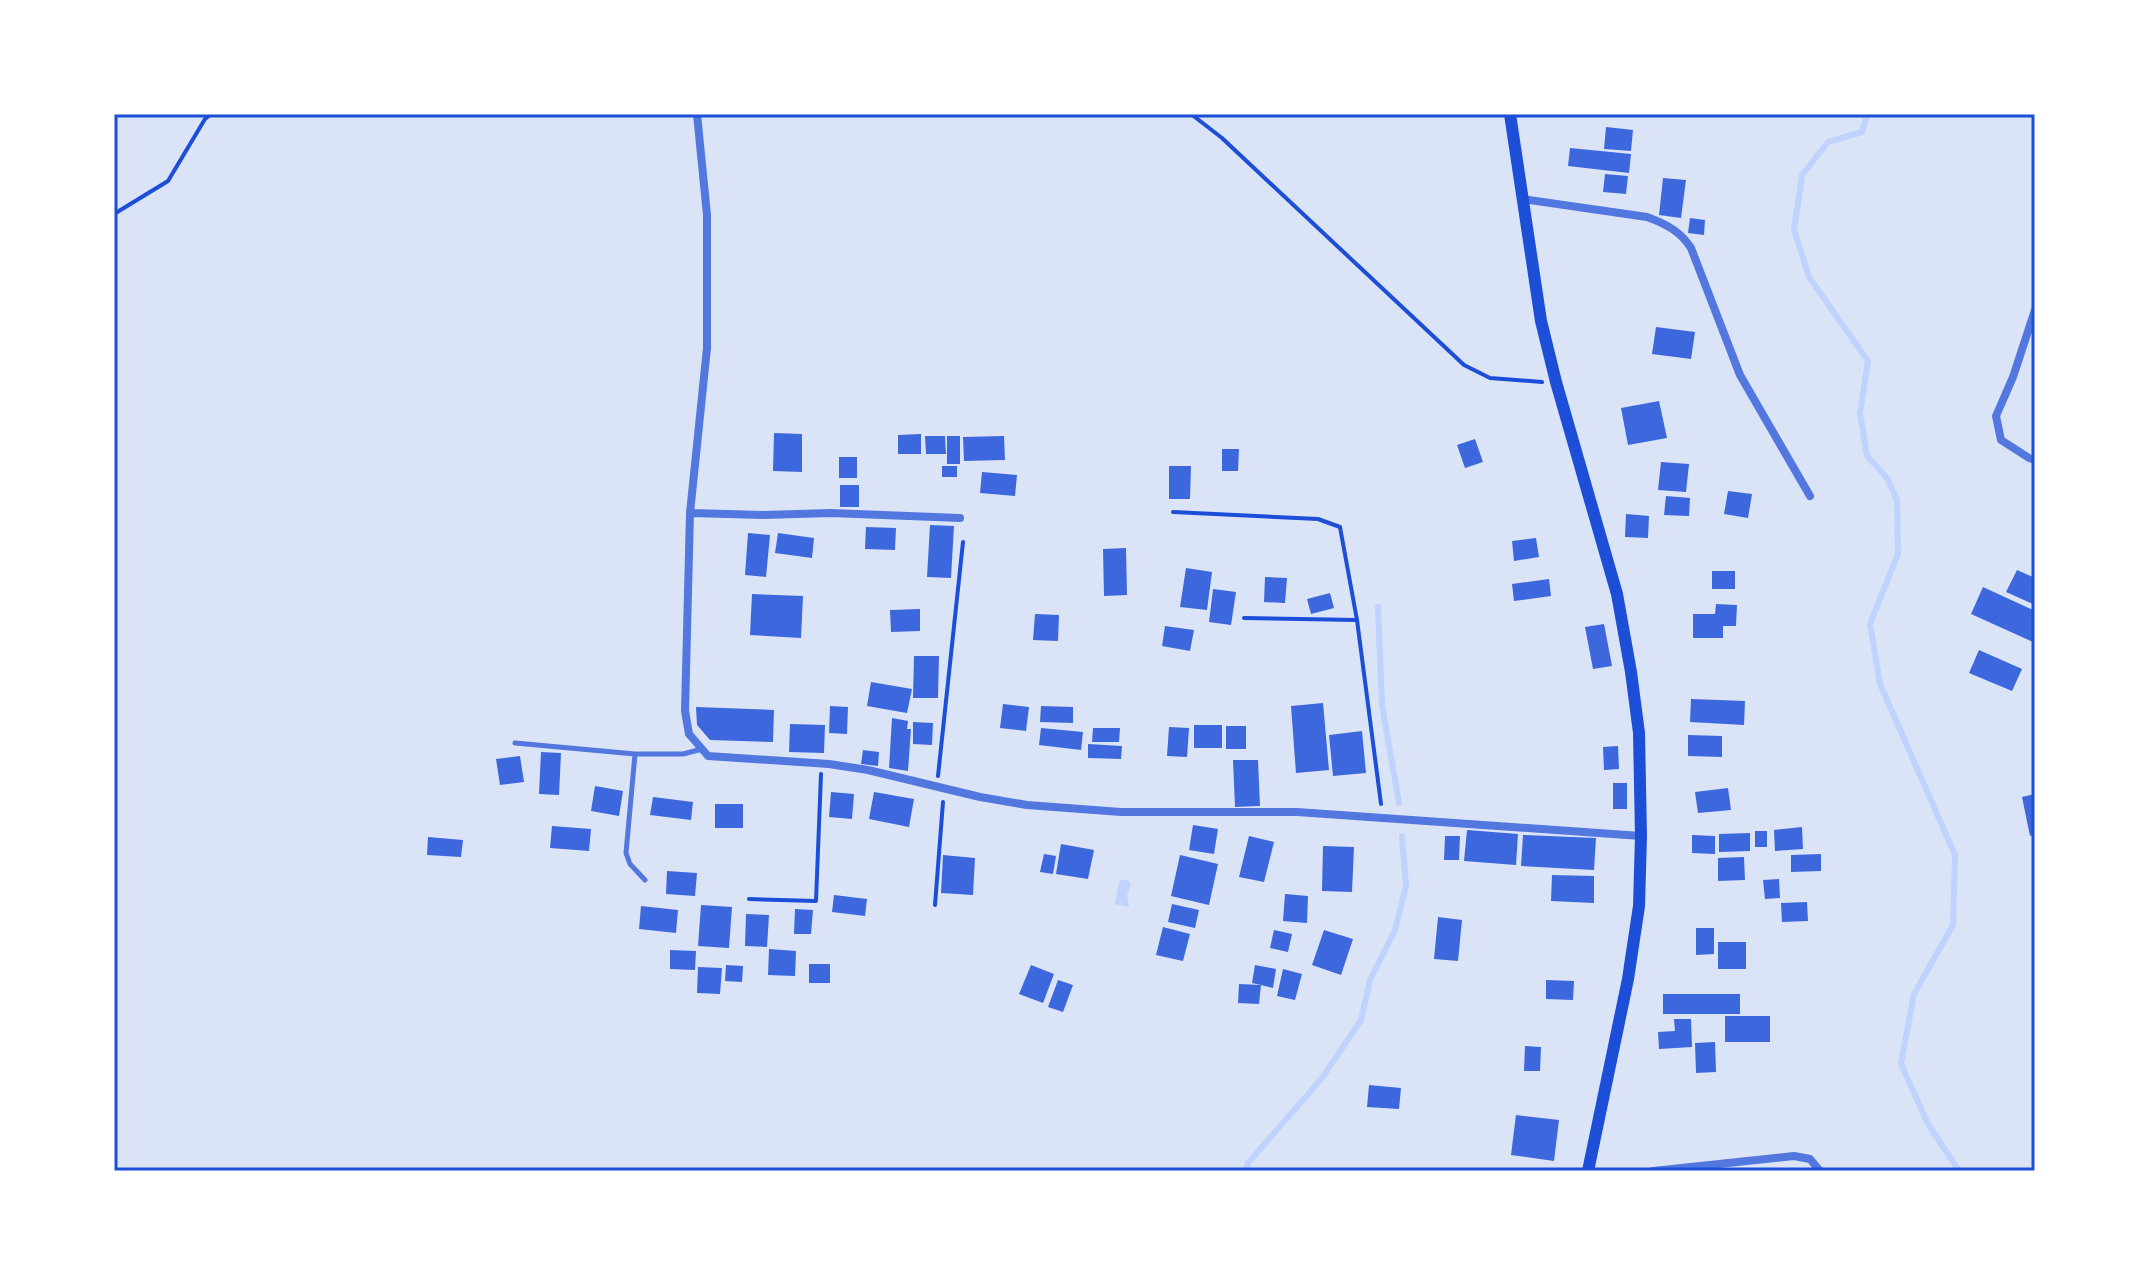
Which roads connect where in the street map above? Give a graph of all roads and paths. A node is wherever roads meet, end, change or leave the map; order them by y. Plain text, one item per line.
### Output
1 (211, 114) edge
2 (697, 114) edge
3 (1191, 114) edge
4 (1510, 114) edge
5 (1522, 199) junction
6 (114, 214) edge
7 (2035, 310) edge
8 (1556, 382) junction
9 (2035, 460) edge
10 (1810, 496) dead end
11 (1173, 512) dead end
12 (690, 513) junction
13 (960, 518) dead end
14 (963, 542) dead end
15 (1244, 618) dead end
16 (1357, 620) junction
17 (515, 743) dead end
18 (702, 749) junction
19 (635, 754) junction
20 (822, 763) junction
21 (940, 787) junction
22 (1383, 818) junction
23 (1641, 836) junction
24 (645, 880) dead end
25 (749, 899) dead end
26 (935, 905) dead end
27 (1588, 1171) edge
28 (1653, 1171) edge
29 (1820, 1171) edge

1 - 6 path
2 - 12 street
3 - 8 path
4 - 5 main road
5 - 8 main road
5 - 10 street
7 - 9 street
8 - 23 main road
11 - 16 path
12 - 13 street
12 - 18 street
14 - 21 path
15 - 16 path
16 - 22 path
17 - 19 lane
18 - 19 lane
18 - 20 street
19 - 24 lane
20 - 21 street
20 - 25 path
21 - 22 street
21 - 26 path
22 - 23 street
23 - 27 main road
28 - 29 street

